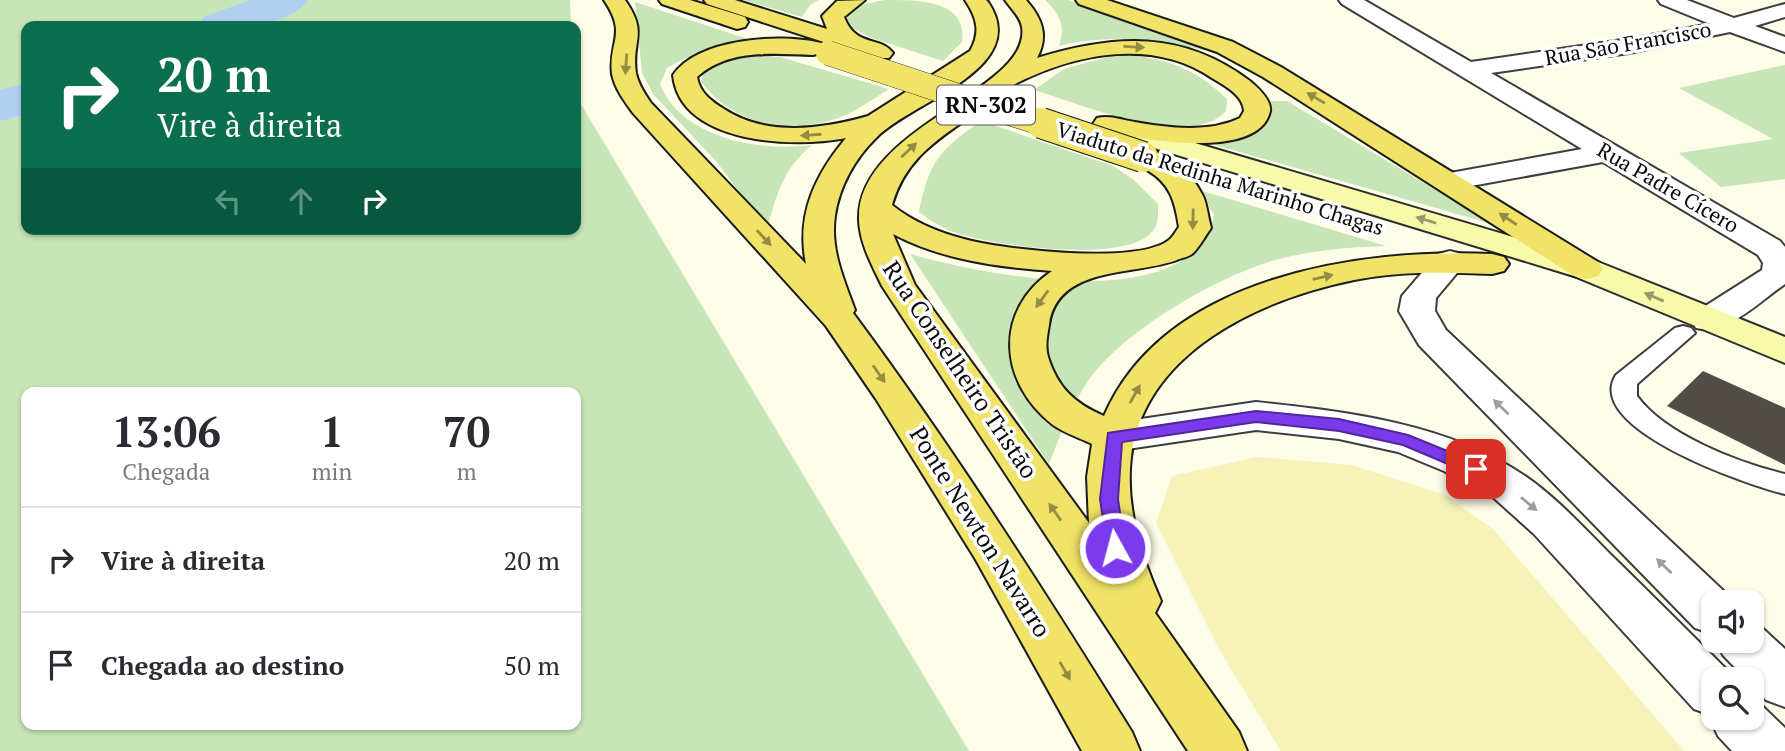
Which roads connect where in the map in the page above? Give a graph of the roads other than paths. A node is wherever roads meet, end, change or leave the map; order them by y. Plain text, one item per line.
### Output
1 (614, 0) edge
2 (669, 0) edge
3 (714, 0) edge
4 (855, 0) edge
5 (1015, 0) edge
6 (1086, 0) edge
7 (1349, 0) edge
8 (1668, 0) edge
9 (973, 3) edge
10 (1785, 10) edge
11 (1734, 26) junction
12 (856, 45) junction
13 (1785, 45) edge
14 (821, 50) junction
15 (1470, 69) junction
16 (1012, 76) junction
17 (877, 122) junction
18 (1110, 125) junction
19 (1606, 152) junction
20 (1151, 160) junction
21 (1449, 181) junction
22 (876, 208) junction
23 (1450, 261) junction
24 (1098, 264) junction
25 (1492, 264) junction
26 (1574, 265) junction
27 (839, 319) junction
28 (1696, 327) junction
29 (1785, 351) edge
30 (1785, 375) edge
31 (1114, 437) junction
32 (1785, 484) edge
33 (1701, 601) edge
34 (1754, 653) edge
35 (1701, 679) edge
36 (1785, 683) edge
37 (1178, 688) junction
38 (1749, 730) edge
39 (1112, 751) edge
40 (1219, 751) edge
41 (1769, 751) edge

1 -> 27 main road
2 - 14 main road, Viaduto da Redinha Marinho Chagas / RN-302
3 - 12 main road, Viaduto da Redinha Marinho Chagas / RN-302
4 - 12 main road
5 - 16 main road, Rua Conselheiro Tristão
21 -> 6 main road
7 - 15 street, Rua Padre Cícero
8 - 11 street
9 - 17 main road
10 - 11 street, Rua São Francisco
11 - 13 street
11 - 15 street, Rua São Francisco
12 - 18 main road, Viaduto da Redinha Marinho Chagas / RN-302
17 -> 14 main road
14 - 20 main road, Viaduto da Redinha Marinho Chagas / RN-302, bridge
15 - 19 street, Rua Padre Cícero
16 -> 18 main road
22 -> 16 main road, Rua Conselheiro Tristão
17 - 27 main road
26 -> 18 main road, Viaduto da Redinha Marinho Chagas / RN-302
19 - 21 street
19 - 28 street, Rua Padre Cícero
20 -> 24 main road
20 - 25 main road, Viaduto da Redinha Marinho Chagas / RN-302
26 -> 21 main road
22 - 24 main road
37 -> 22 main road, Rua Conselheiro Tristão
23 - 25 main road
31 -> 23 main road
33 -> 23 street
24 -> 31 main road
25 - 28 main road, RN-302
28 -> 26 main road, RN-302
27 -> 39 main road, Ponte Newton Navarro
28 - 29 main road, RN-302
28 - 30 main road, RN-302
28 - 32 lane
31 -> 35 street
31 - 37 main road
34 - 36 street
37 - 40 main road
38 - 41 street

